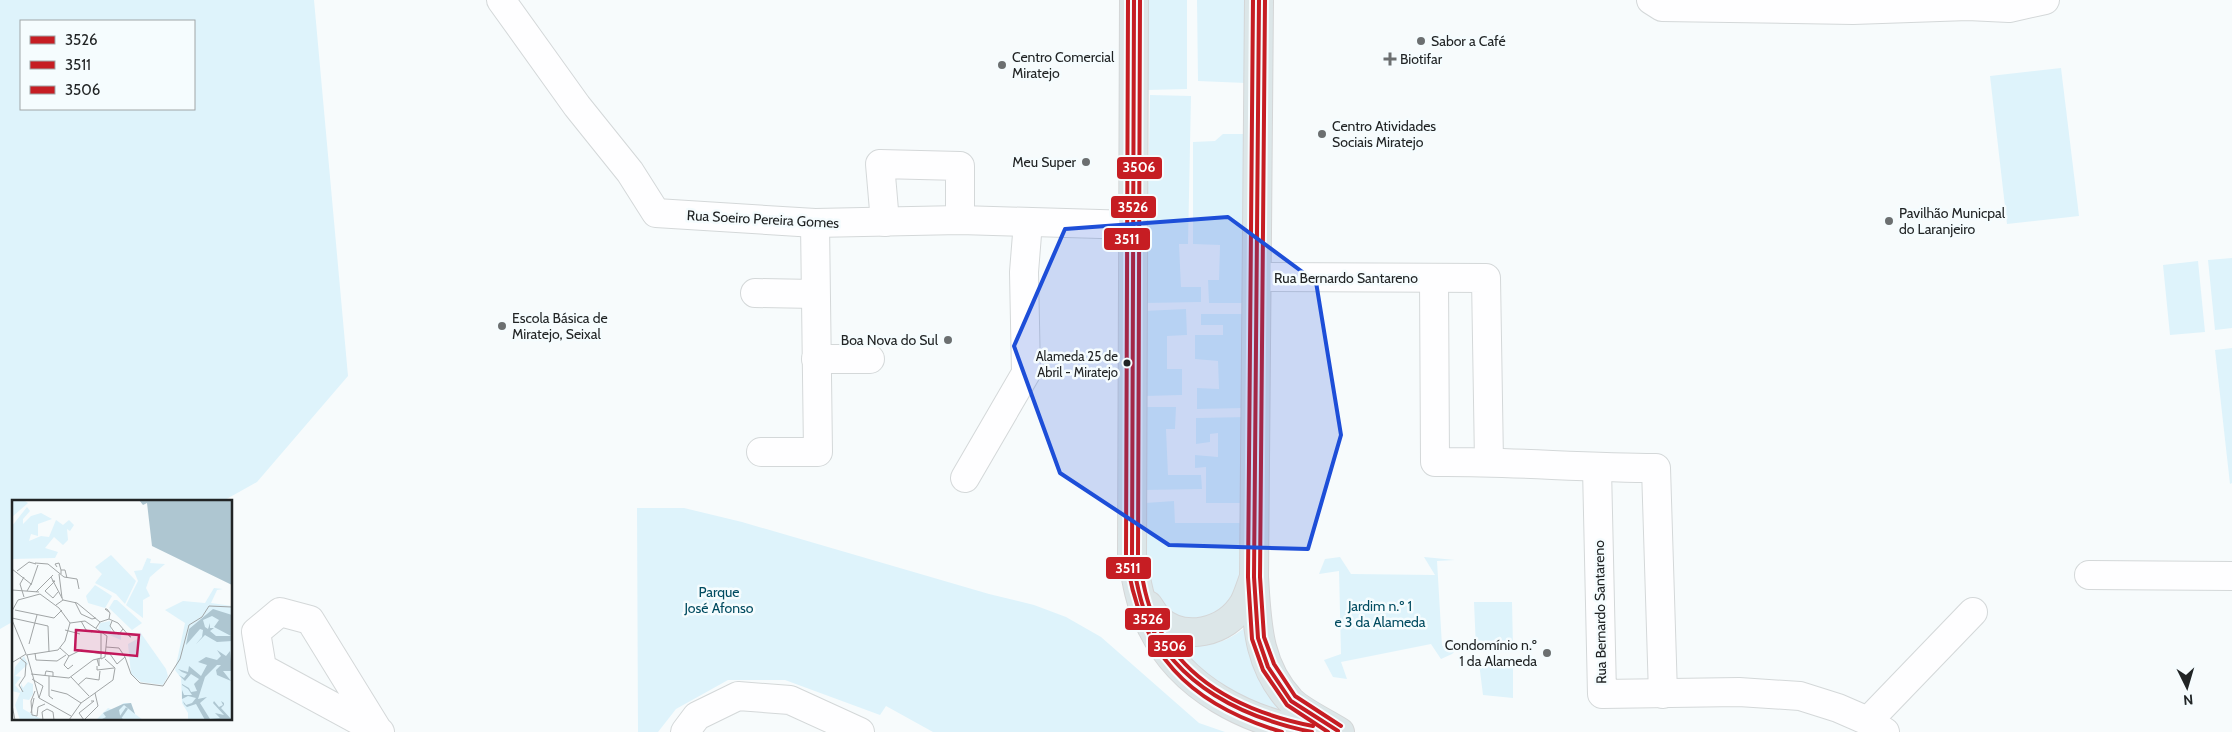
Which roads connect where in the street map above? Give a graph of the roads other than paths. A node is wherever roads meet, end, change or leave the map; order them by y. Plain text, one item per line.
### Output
1 (501, 0) edge
2 (1134, 0) edge
3 (1259, 0) edge
4 (2045, 0) edge
5 (1657, 4) edge
6 (960, 220) junction
7 (885, 222) junction
8 (1028, 222) junction
9 (815, 223) junction
10 (1133, 224) junction
11 (1257, 277) junction
12 (1434, 278) junction
13 (755, 293) dead end
14 (815, 294) junction
15 (816, 359) junction
16 (870, 359) dead end
17 (761, 452) dead end
18 (1489, 462) junction
19 (1597, 468) junction
20 (965, 478) dead end
21 (2089, 575) dead end
22 (2232, 576) edge
23 (1254, 577) junction
24 (1137, 589) junction
25 (1973, 612) dead end
26 (1663, 694) junction
27 (1876, 727) edge
28 (379, 732) edge
29 (685, 732) edge
30 (860, 732) edge
31 (1312, 732) edge
32 (1340, 732) edge

1 - 9 street, Rua Soeiro Pereira Gomes
2 - 10 main road
3 - 11 main road
4 - 5 street
6 - 7 street, Rua Soeiro Pereira Gomes
6 - 7 street
6 - 8 street, Rua Soeiro Pereira Gomes
7 - 9 street, Rua Soeiro Pereira Gomes
8 - 10 street, Rua Soeiro Pereira Gomes
8 - 20 street
9 - 14 street
10 - 24 main road
11 - 12 street, Rua Bernardo Santareno
11 - 23 main road
12 - 18 street, Rua Bernardo Santareno
12 - 18 street, Rua Bernardo Santareno
13 - 14 street
14 - 15 street
15 - 16 street
15 - 17 street
18 - 19 street, Rua Bernardo Santareno
19 - 26 street, Rua Bernardo Santareno
19 - 26 street, Rua Bernardo Santareno
21 - 22 street
23 - 24 main road
23 - 32 main road
24 - 31 main road
25 - 27 street
26 - 27 street, Rua Bernardo Santareno
28 - 28 street
29 - 30 street

